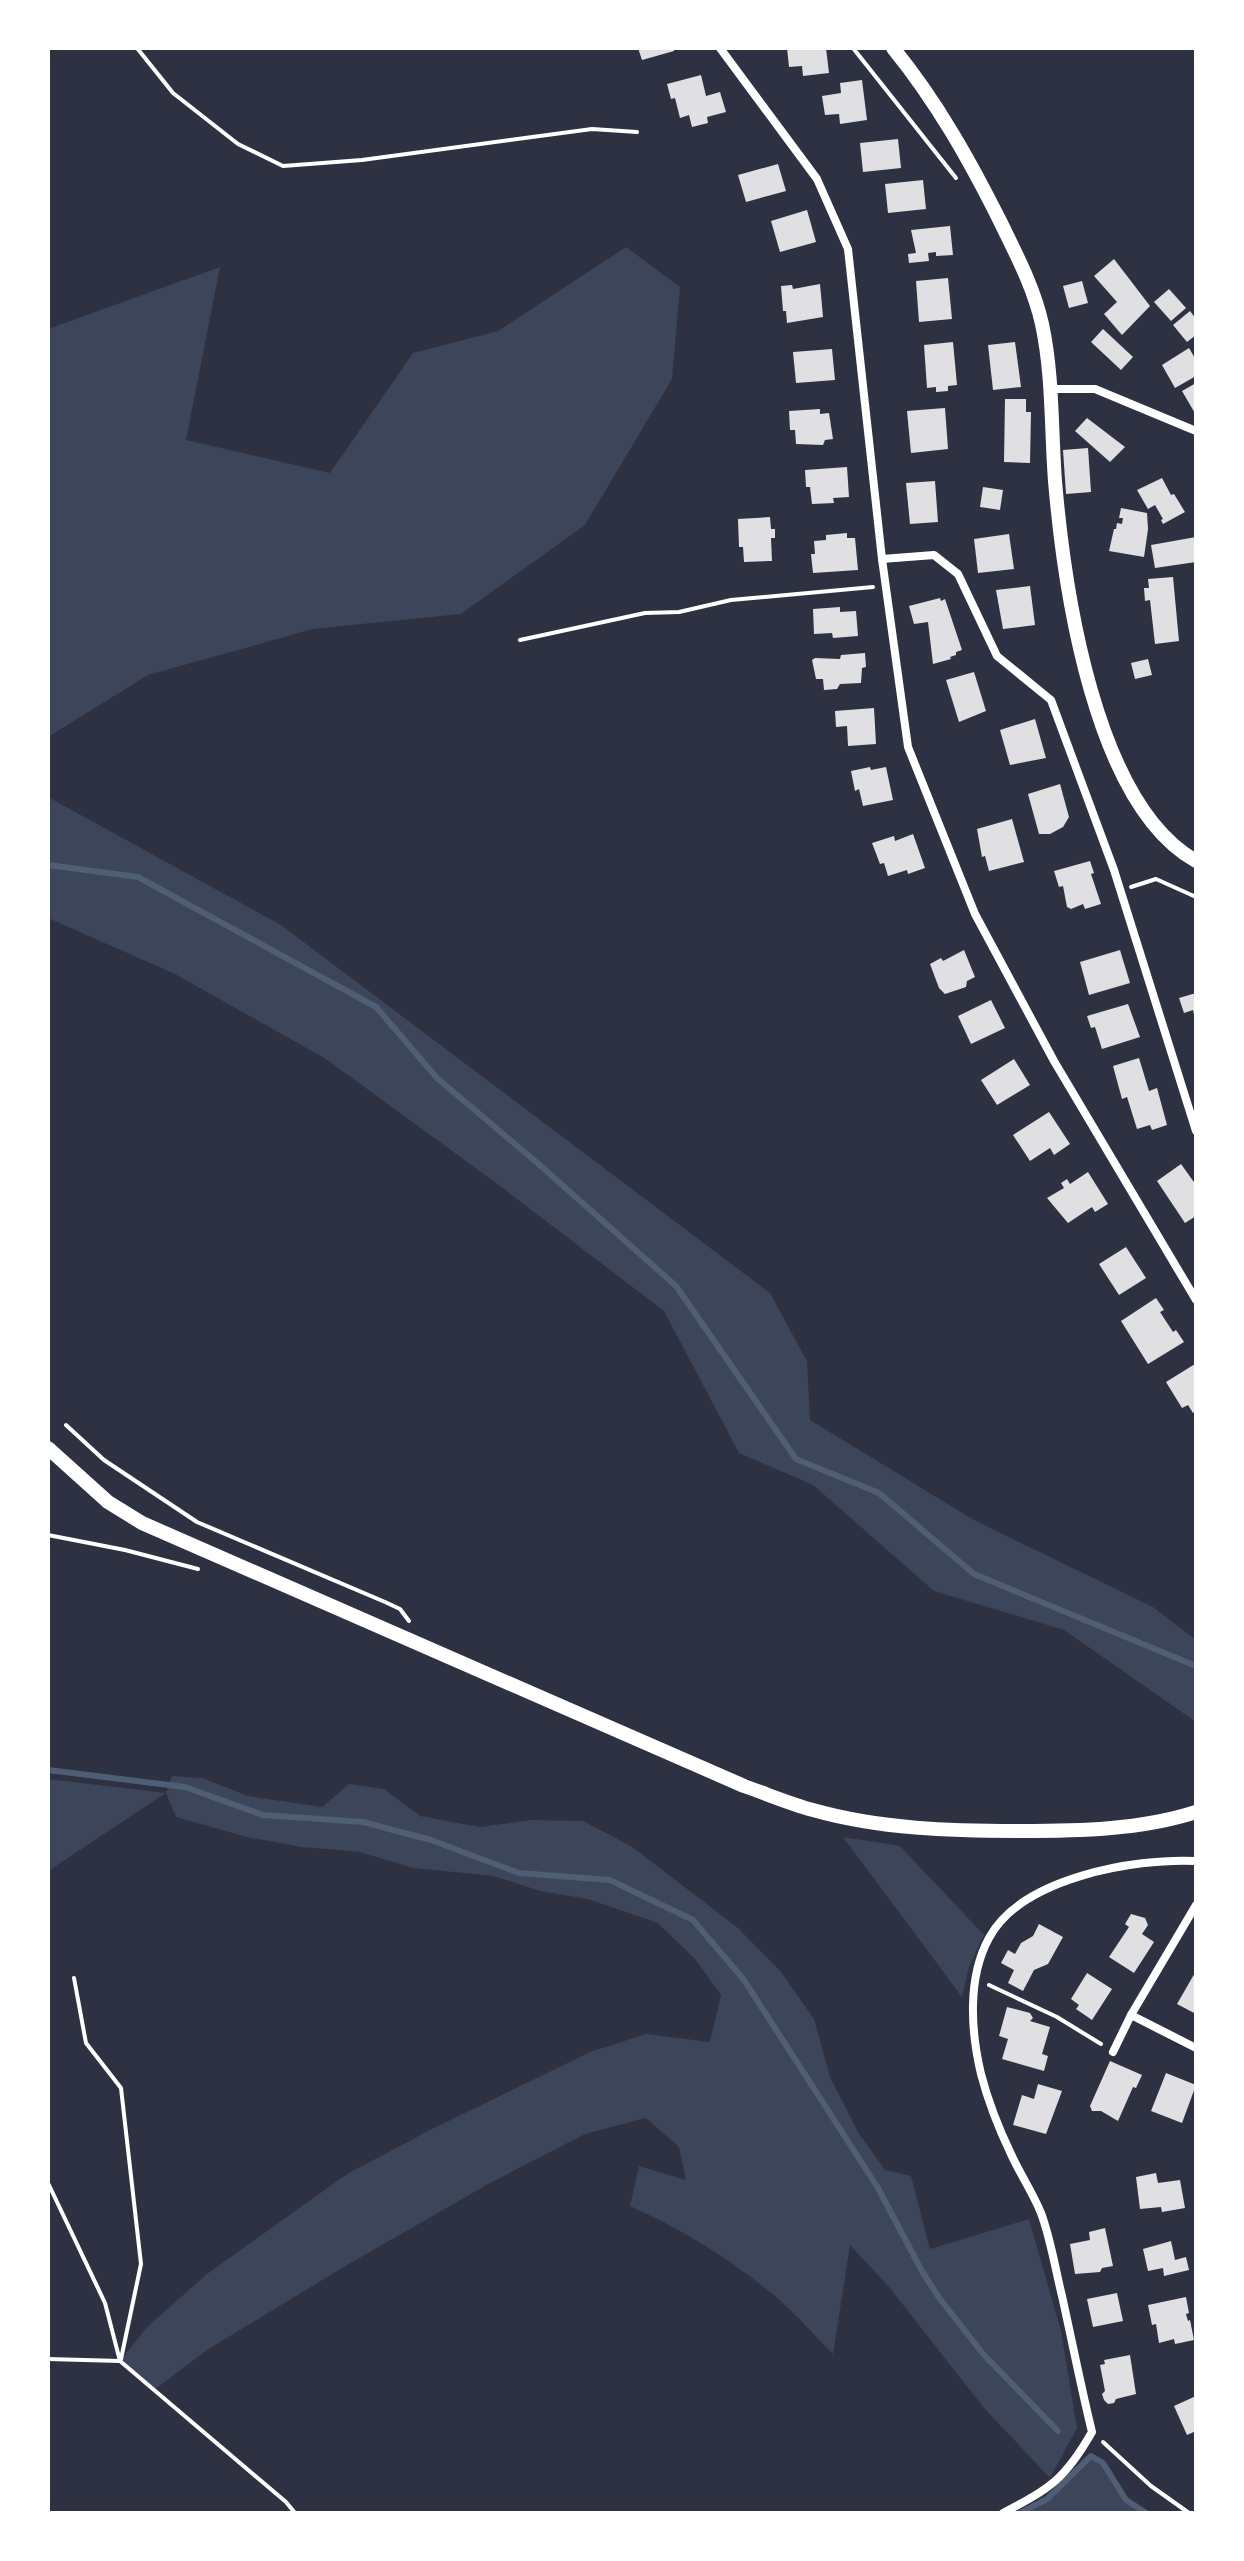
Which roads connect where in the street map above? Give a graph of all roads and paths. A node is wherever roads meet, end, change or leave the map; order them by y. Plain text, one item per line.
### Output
1 (137, 48) edge
2 (720, 48) edge
3 (853, 48) edge
4 (893, 48) edge
5 (637, 132) dead end
6 (958, 180) dead end
7 (1050, 389) junction
8 (1196, 431) edge
9 (882, 559) junction
10 (886, 586) junction
11 (520, 640) dead end
12 (1196, 861) edge
13 (1121, 890) junction
14 (1196, 897) edge
15 (1196, 1131) edge
16 (1196, 1300) edge
17 (66, 1425) dead end
18 (48, 1448) edge
19 (48, 1535) edge
20 (200, 1569) dead end
21 (415, 1642) junction
22 (1196, 1812) edge
23 (1196, 1861) edge
24 (1196, 1905) edge
25 (74, 1978) dead end
26 (976, 1978) junction
27 (1131, 2015) junction
28 (1196, 2048) edge
29 (1113, 2052) joint
30 (48, 2183) edge
31 (48, 2359) edge
32 (120, 2361) junction
33 (1092, 2432) junction
34 (295, 2513) edge
35 (1003, 2513) edge
36 (1189, 2513) edge

1 - 5 path
2 - 9 street
3 - 6 path
4 - 7 street
7 - 8 street
7 - 12 street
9 - 10 street
9 - 13 street
10 - 11 path
10 - 16 street
13 - 14 path
13 - 15 street
17 - 21 path
18 - 21 street
19 - 20 path
21 - 22 street
23 - 26 street
24 - 27 street
25 - 32 path
26 - 29 path
26 - 33 street
27 - 28 street
27 - 29 street
30 - 32 path
31 - 32 path
32 - 34 path
33 - 35 street
33 - 36 path

